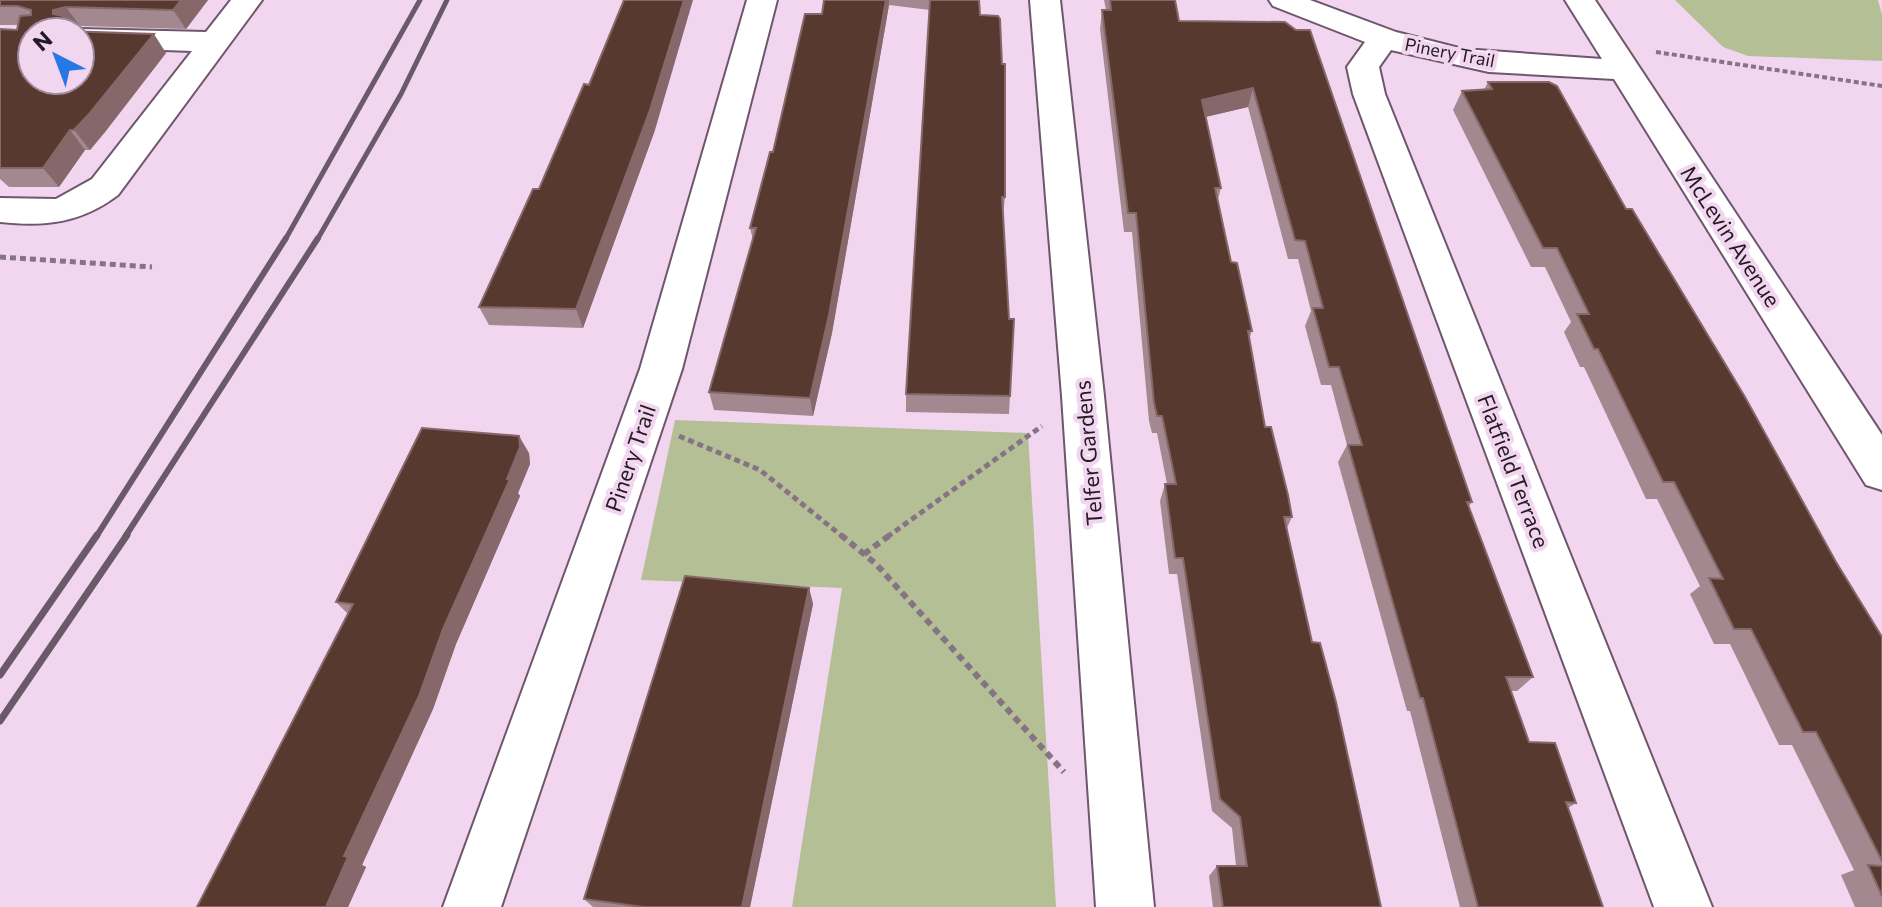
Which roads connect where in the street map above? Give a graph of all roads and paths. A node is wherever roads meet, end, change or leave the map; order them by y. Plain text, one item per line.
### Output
1 (247, 0) edge
2 (762, 0) edge
3 (1045, 0) edge
4 (1284, 0) edge
5 (1580, 0) edge
6 (1384, 37) junction
7 (96, 38) edge
8 (216, 42) junction
9 (1618, 58) junction
10 (1882, 86) edge
11 (0, 210) edge
12 (0, 257) edge
13 (152, 267) dead end
14 (1083, 396) junction
15 (644, 421) junction
16 (1882, 472) edge
17 (864, 554) junction
18 (1065, 774) dead end
19 (472, 907) edge
20 (1125, 907) edge
21 (1683, 907) edge

1 - 8 street
2 - 15 street, Pinery Trail
3 - 14 street, Telfer Gardens
4 - 6 street, Pinery Trail
5 - 9 street, McLevin Avenue
6 - 9 street, Pinery Trail
6 - 21 street, Flatfield Terrace
7 - 8 street
8 - 11 street
9 - 10 path
9 - 16 street, McLevin Avenue
12 - 13 path
14 - 17 path
14 - 20 street, Telfer Gardens
15 - 17 path
15 - 19 street, Pinery Trail
17 - 18 path

